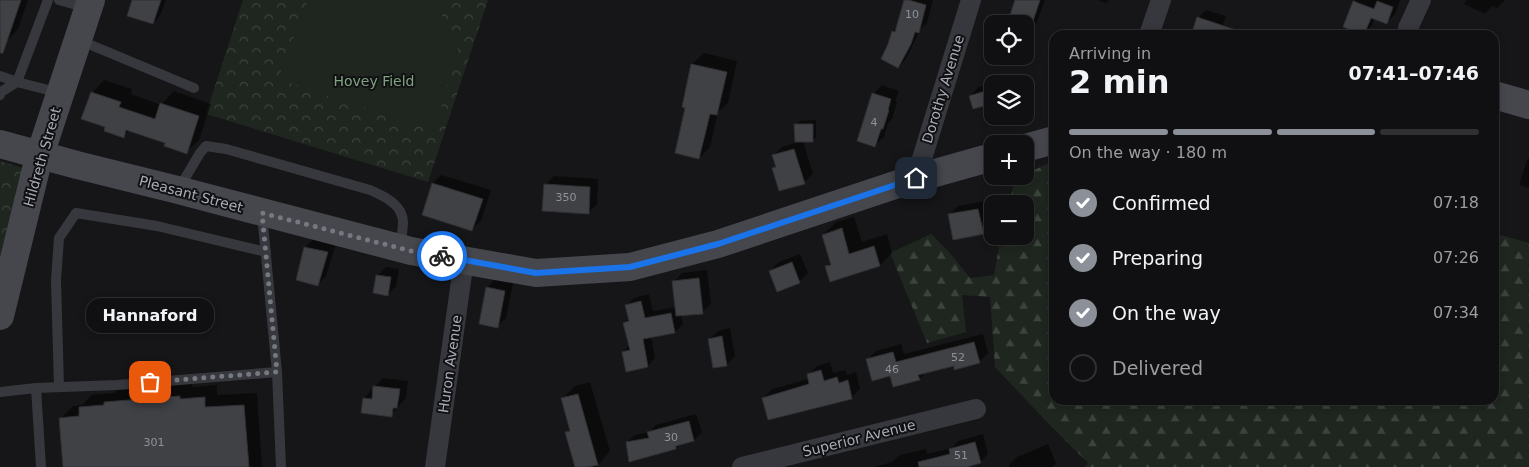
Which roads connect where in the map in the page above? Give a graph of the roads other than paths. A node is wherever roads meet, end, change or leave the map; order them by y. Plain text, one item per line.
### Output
1 (48, 0) edge
2 (59, 0) edge
3 (971, 0) edge
4 (1161, 0) edge
5 (1421, 0) edge
6 (90, 4) edge
7 (1151, 30) edge
8 (1408, 30) edge
9 (78, 39) junction
10 (0, 76) edge
11 (17, 82) junction
12 (194, 88) dead end
13 (60, 94) junction
14 (0, 95) edge
15 (1499, 96) edge
16 (1529, 105) edge
17 (1049, 141) edge
18 (0, 144) edge
19 (1034, 146) edge
20 (40, 155) junction
21 (984, 159) edge
22 (916, 178) junction
23 (178, 190) junction
24 (262, 213) junction
25 (400, 248) junction
26 (266, 252) junction
27 (464, 260) junction
28 (0, 316) edge
29 (277, 372) junction
30 (59, 387) junction
31 (36, 388) junction
32 (0, 392) edge
33 (976, 409) dead end
34 (41, 467) edge
35 (281, 467) edge
36 (435, 467) edge
37 (742, 467) edge

1 - 11 lane
2 - 6 lane
3 - 22 street, Dorothy Avenue
4 - 7 street
5 - 8 street
6 - 9 main road, Hildreth Street
9 - 12 lane
9 - 13 main road, Hildreth Street
10 - 11 lane
11 - 13 lane
11 - 14 lane
13 - 20 main road, Hildreth Street
15 - 16 main road
17 - 19 main road
18 - 20 main road, Pleasant Street
20 - 23 main road, Pleasant Street
20 - 28 main road, Hildreth Street
21 - 22 main road, Pleasant Street
22 - 27 main road, Pleasant Street
23 - 24 main road, Pleasant Street
23 - 25 lane
24 - 25 main road, Pleasant Street
24 - 26 lane
25 - 27 main road, Pleasant Street
26 - 29 lane
26 - 30 lane
27 - 36 street, Huron Avenue
29 - 30 lane
29 - 35 lane
30 - 31 lane
31 - 32 lane
31 - 34 lane
33 - 37 street, Superior Avenue

